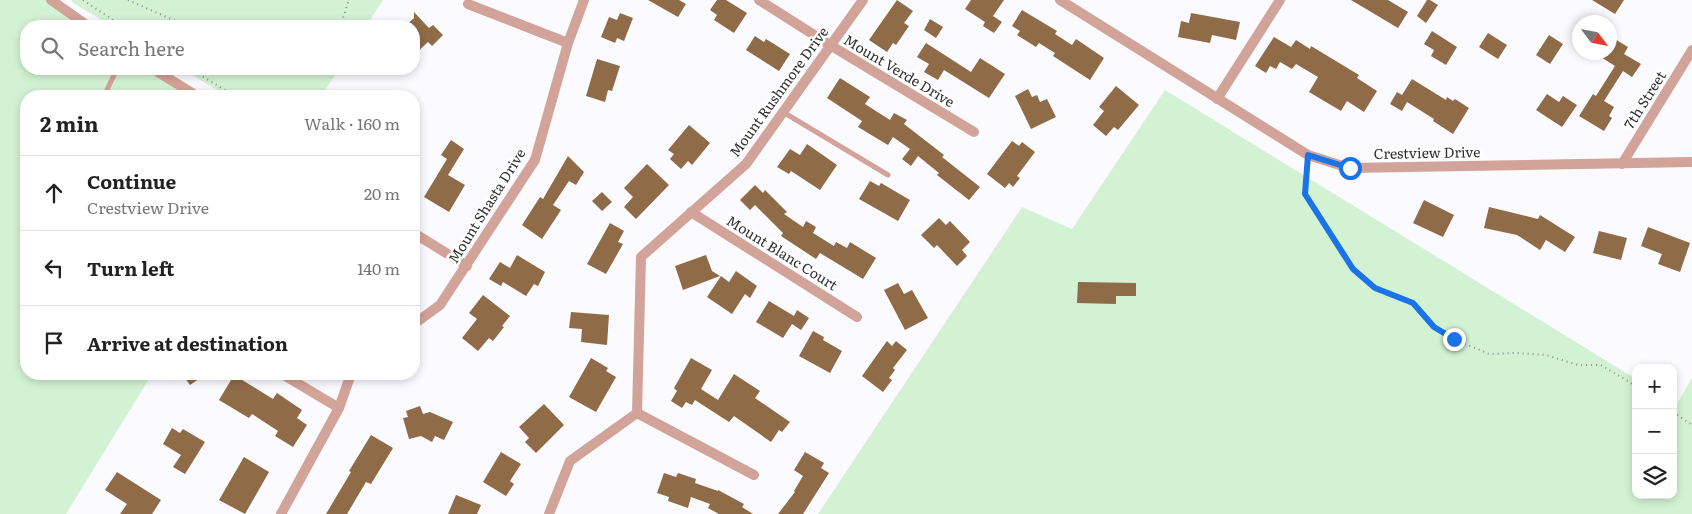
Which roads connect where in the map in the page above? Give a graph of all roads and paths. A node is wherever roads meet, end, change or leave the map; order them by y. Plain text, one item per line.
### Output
1 (51, 0) edge
2 (83, 0) edge
3 (128, 0) edge
4 (349, 0) edge
5 (584, 0) edge
6 (760, 0) edge
7 (862, 0) edge
8 (1060, 0) edge
9 (1280, 0) edge
10 (468, 4) dead end
11 (79, 20) edge
12 (113, 20) edge
13 (173, 20) edge
14 (342, 20) edge
15 (568, 43) junction
16 (830, 45) junction
17 (1692, 50) edge
18 (114, 75) edge
19 (163, 75) edge
20 (200, 75) edge
21 (107, 90) edge
22 (187, 90) edge
23 (224, 90) edge
24 (1217, 99) junction
25 (782, 112) junction
26 (974, 132) dead end
27 (1308, 155) junction
28 (1692, 162) edge
29 (1622, 164) junction
30 (888, 175) dead end
31 (691, 212) junction
32 (420, 237) edge
33 (467, 266) junction
34 (857, 317) dead end
35 (420, 320) edge
36 (292, 380) edge
37 (349, 380) edge
38 (1632, 384) edge
39 (339, 408) junction
40 (637, 413) junction
41 (1677, 415) edge
42 (1692, 425) edge
43 (754, 475) dead end
44 (281, 514) edge
45 (549, 514) edge

1 - 11 street
2 - 12 path
3 - 13 path
4 - 14 path
5 - 15 street, Mount Shasta Drive
6 - 16 street, Mount Verde Drive
7 - 16 street, Mount Rushmore Drive
8 - 24 street, Crestview Drive
9 - 24 street
10 - 15 street
15 - 33 street, Mount Shasta Drive
16 - 25 street, Mount Rushmore Drive
16 - 26 street, Mount Verde Drive
17 - 29 street, 7th Street
18 - 21 lane
19 - 22 street
20 - 23 path
24 - 27 street, Crestview Drive
25 - 30 lane
25 - 31 street, Mount Rushmore Drive
27 - 29 street, Crestview Drive
27 - 38 path
28 - 29 street, Crestview Drive
31 - 34 street, Mount Blanc Court
31 - 40 street, Mount Rushmore Drive
32 - 33 street
33 - 35 street, Mount Shasta Drive
36 - 39 street
37 - 39 street
39 - 44 street
40 - 43 street
40 - 45 street
41 - 42 path

